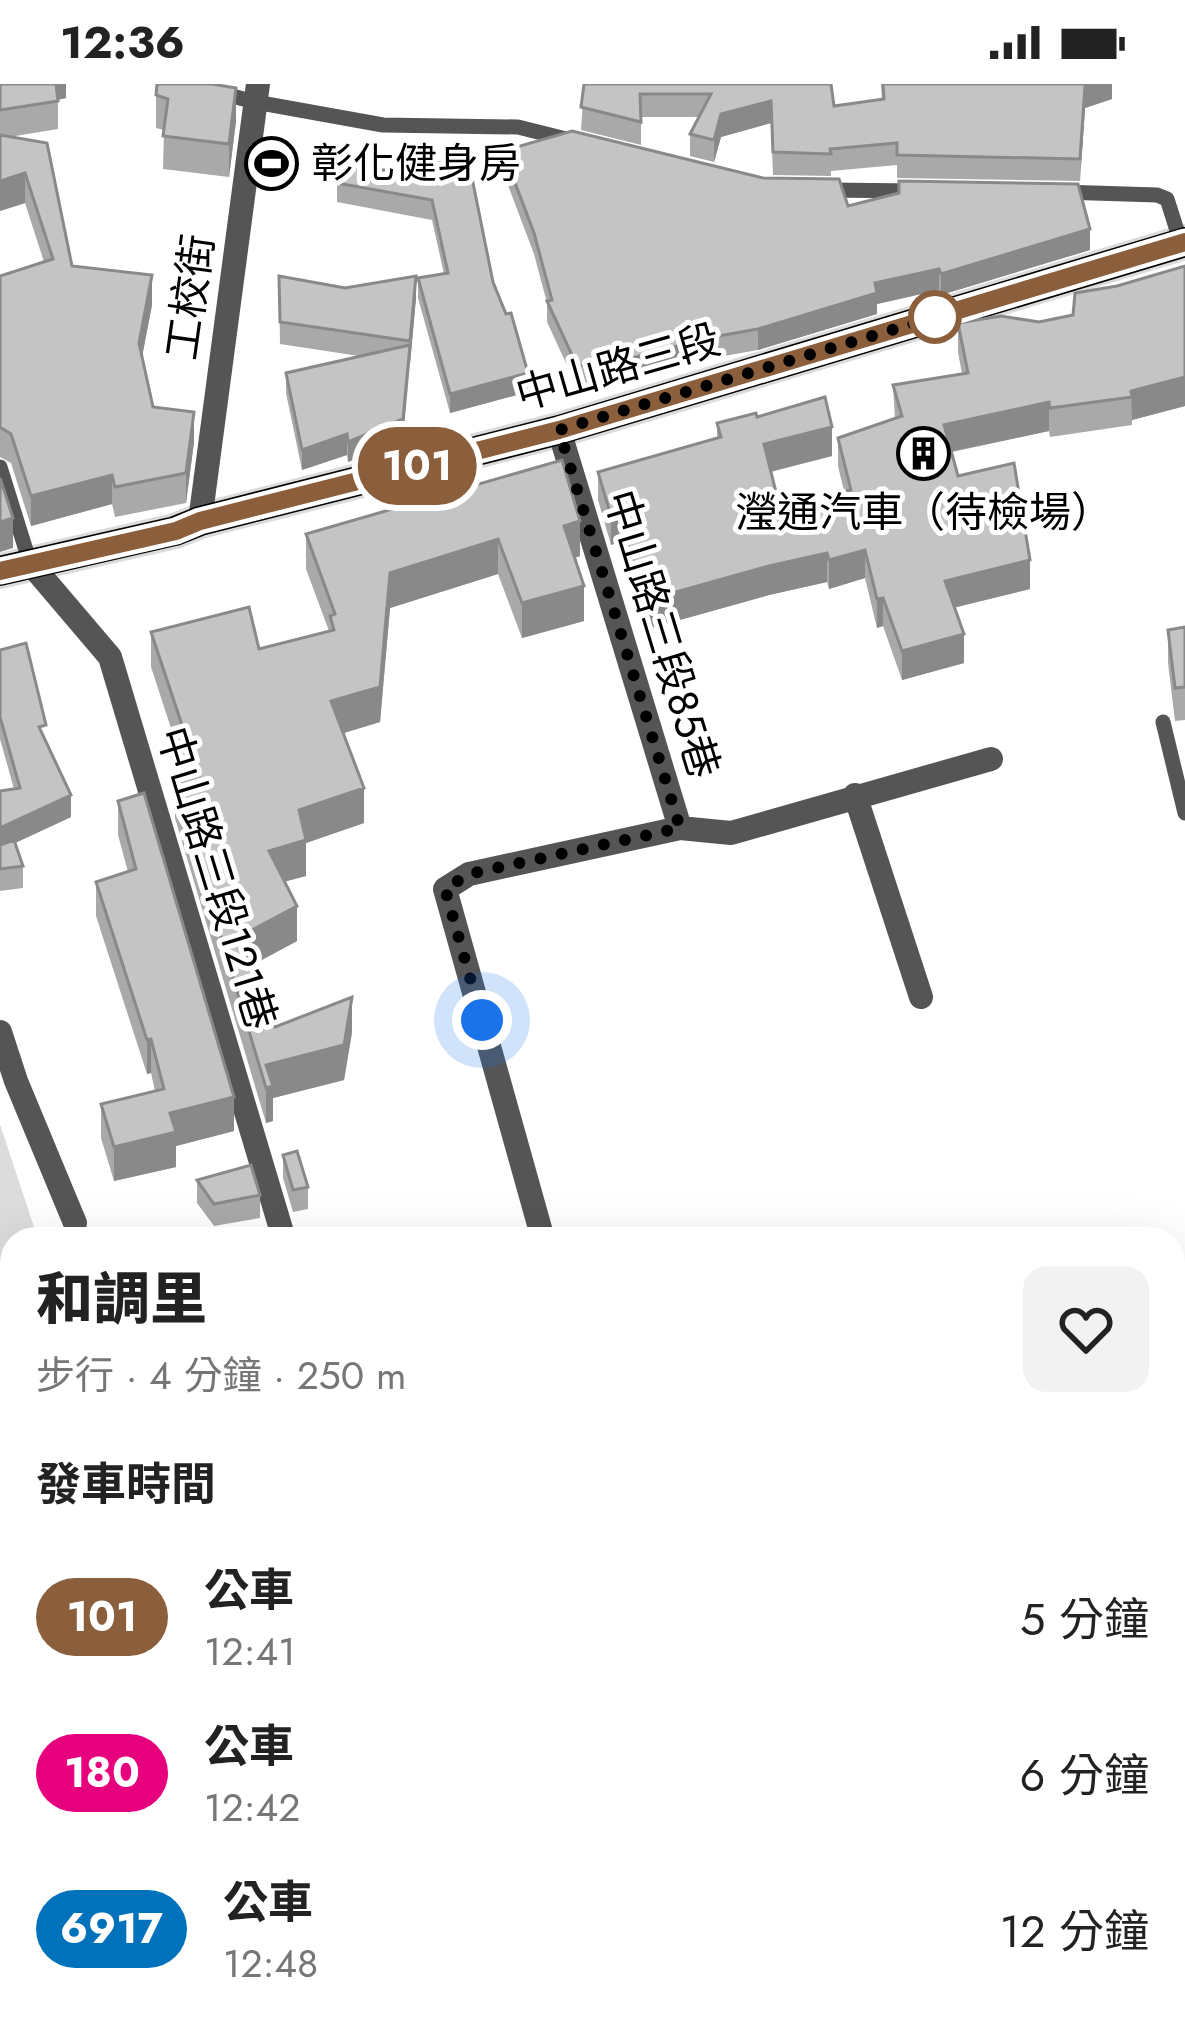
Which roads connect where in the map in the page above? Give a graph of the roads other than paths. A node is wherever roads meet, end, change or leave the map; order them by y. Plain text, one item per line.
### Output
1 (186, 84) edge
2 (257, 93) edge
3 (585, 143) edge
4 (802, 189) edge
5 (937, 191) edge
6 (1052, 192) edge
7 (1183, 242) edge
8 (559, 430) junction
9 (0, 467) edge
10 (200, 521) junction
11 (15, 567) edge
12 (1163, 722) dead end
13 (991, 759) dead end
14 (855, 795) junction
15 (1185, 813) edge
16 (680, 828) junction
17 (921, 997) dead end
18 (0, 1033) edge
19 (75, 1223) dead end
20 (280, 1227) edge
21 (540, 1227) edge

1 - 2 lane
2 - 3 lane
2 - 10 street, 工校街
4 - 5 lane
6 - 7 lane
7 - 8 main road, 中山路三段
8 - 10 main road, 中山路三段
8 - 16 street, 中山路三段85巷
9 - 11 lane
10 - 11 main road, 中山路三段
11 - 20 street, 中山路三段121巷
12 - 15 lane
13 - 14 street, 中山路三段85巷
14 - 16 street, 中山路三段85巷
14 - 17 street
16 - 21 street
18 - 19 street

